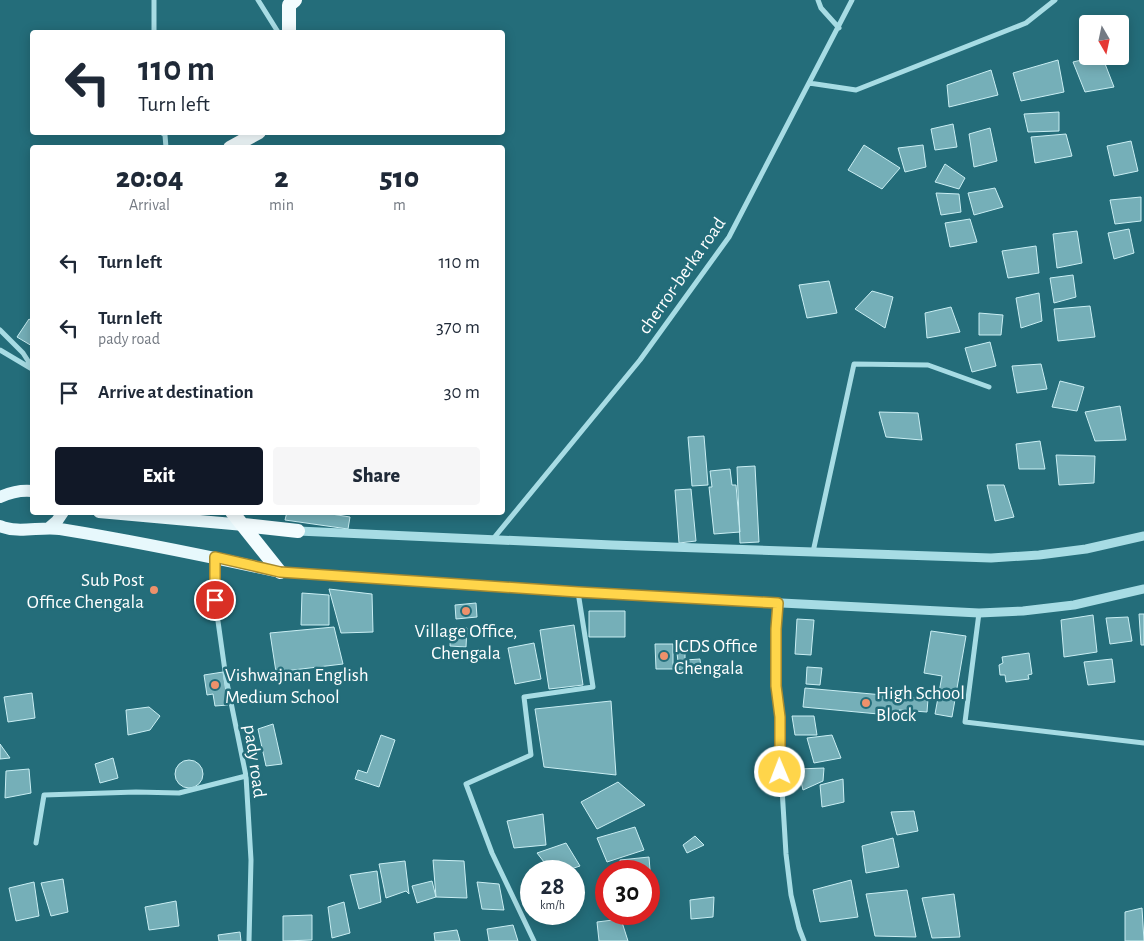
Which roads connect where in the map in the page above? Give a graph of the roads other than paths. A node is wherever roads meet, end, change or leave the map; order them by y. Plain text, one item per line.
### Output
1 (154, 0) edge
2 (258, 0) edge
3 (295, 0) edge
4 (818, 0) edge
5 (852, 0) edge
6 (1055, 0) edge
7 (839, 28) junction
8 (154, 30) edge
9 (277, 30) edge
10 (289, 30) edge
11 (809, 83) junction
12 (254, 135) edge
13 (236, 145) edge
14 (0, 330) edge
15 (0, 350) edge
16 (30, 365) edge
17 (30, 367) edge
18 (989, 387) dead end
19 (30, 491) edge
20 (0, 497) edge
21 (61, 515) edge
22 (132, 515) edge
23 (235, 515) edge
24 (244, 525) junction
25 (0, 526) edge
26 (50, 527) junction
27 (298, 531) joint
28 (1144, 536) edge
29 (493, 540) junction
30 (813, 552) junction
31 (215, 557) junction
32 (280, 572) junction
33 (1144, 589) edge
34 (578, 592) junction
35 (778, 603) junction
36 (979, 613) junction
37 (1144, 743) edge
38 (246, 776) junction
39 (36, 843) dead end
40 (249, 941) edge
41 (534, 941) edge
42 (804, 941) edge

1 - 8 street
2 - 9 street
3 - 10 highway
4 - 7 street
5 - 7 street, cherror-berka road
6 - 11 street
7 - 11 street, cherror-berka road
11 - 29 street, cherror-berka road
12 - 13 highway
14 - 16 street
15 - 17 street
18 - 30 street
19 - 20 main road
21 - 26 main road
22 - 24 main road
23 - 24 highway
24 - 27 highway
24 - 32 highway
25 - 26 main road
26 - 31 main road
27 - 29 street
28 - 30 street
29 - 30 street
31 - 32 main road
31 - 38 street, pady road
32 - 34 street
33 - 36 street
34 - 35 street
34 - 41 street
35 - 36 street
35 - 42 street
36 - 37 street
38 - 39 street
38 - 40 street, pady road

